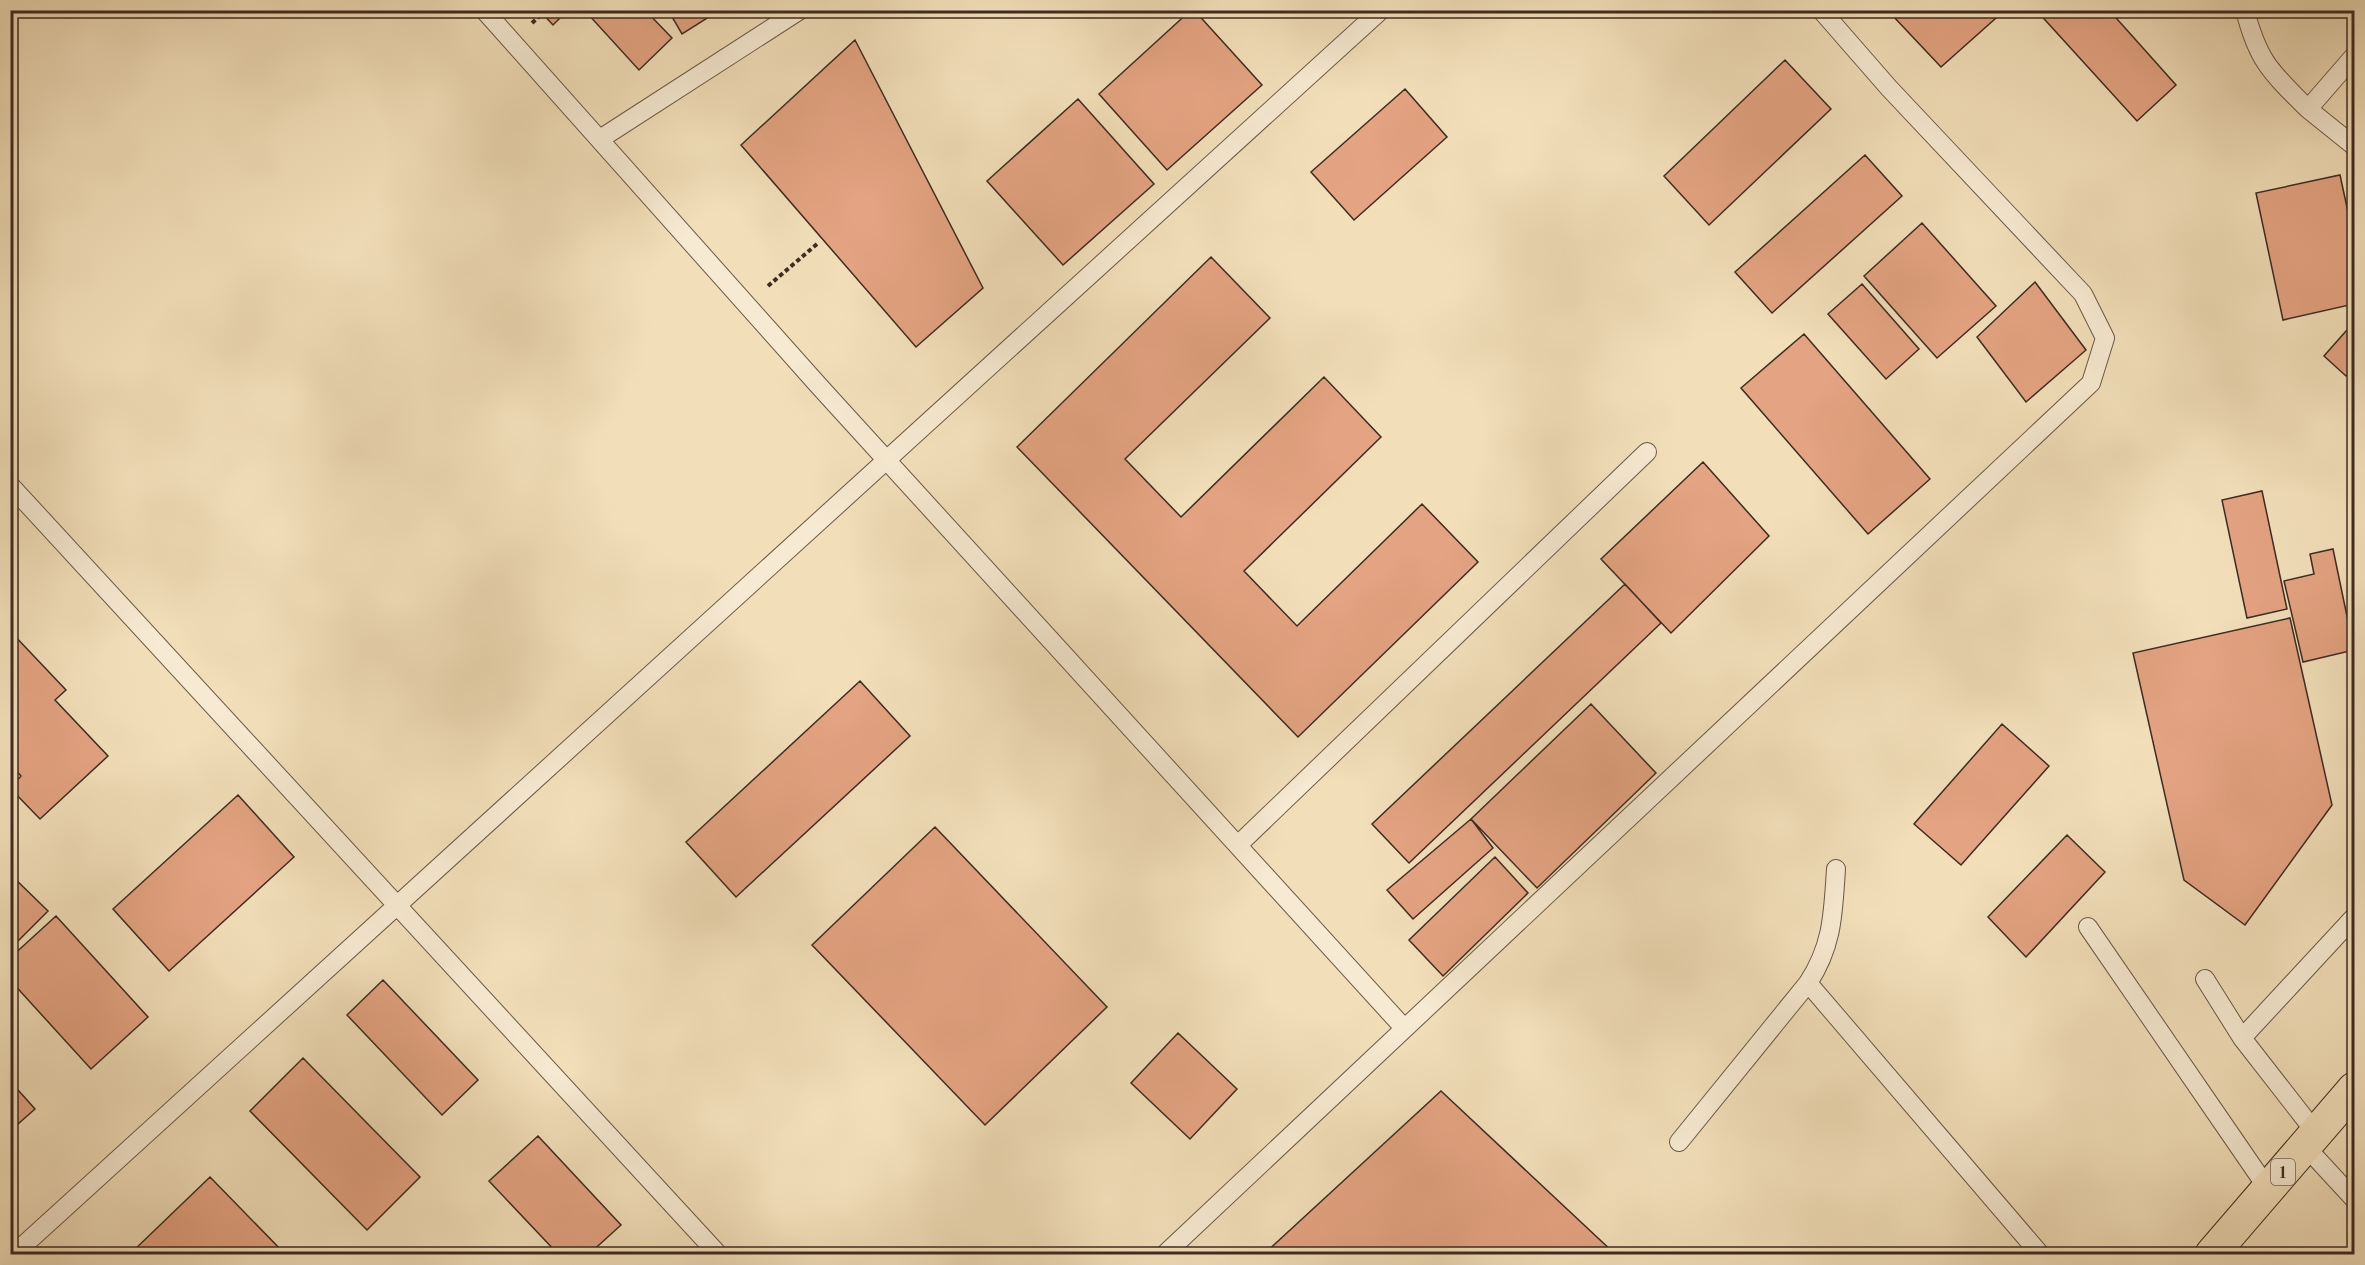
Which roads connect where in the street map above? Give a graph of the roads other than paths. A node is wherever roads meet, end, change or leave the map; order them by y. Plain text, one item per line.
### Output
1 (484, 10) edge
2 (800, 10) edge
3 (1381, 10) edge
4 (2245, 10) edge
5 (1822, 11) edge
6 (2355, 56) edge
7 (2308, 109) junction
8 (600, 139) junction
9 (2355, 146) edge
10 (1647, 452) dead end
11 (887, 460) junction
12 (10, 485) edge
13 (1238, 845) junction
14 (1836, 869) dead end
15 (396, 906) junction
16 (2355, 917) edge
17 (2088, 927) dead end
18 (2205, 979) dead end
19 (1808, 983) junction
20 (1404, 1028) junction
21 (2242, 1038) junction
22 (2355, 1089) edge
23 (2311, 1140) junction
24 (1679, 1142) dead end
25 (2268, 1189) junction
26 (2355, 1199) edge
27 (14, 1254) edge
28 (717, 1254) edge
29 (1165, 1254) edge
30 (2040, 1254) edge
31 (2212, 1254) edge

1 - 8 lane
2 - 8 lane
3 - 11 lane
4 - 7 lane
5 - 20 lane
6 - 7 lane
7 - 9 lane
8 - 11 lane
10 - 13 lane
11 - 13 lane
11 - 15 lane
12 - 15 lane
13 - 20 lane
14 - 19 lane
15 - 27 lane
15 - 28 lane
16 - 21 lane
17 - 25 lane
18 - 21 lane
19 - 24 lane
19 - 30 lane
20 - 29 lane
21 - 23 lane
22 - 23 highway, 1
23 - 25 highway, 1
23 - 26 lane
25 - 31 highway, 1

